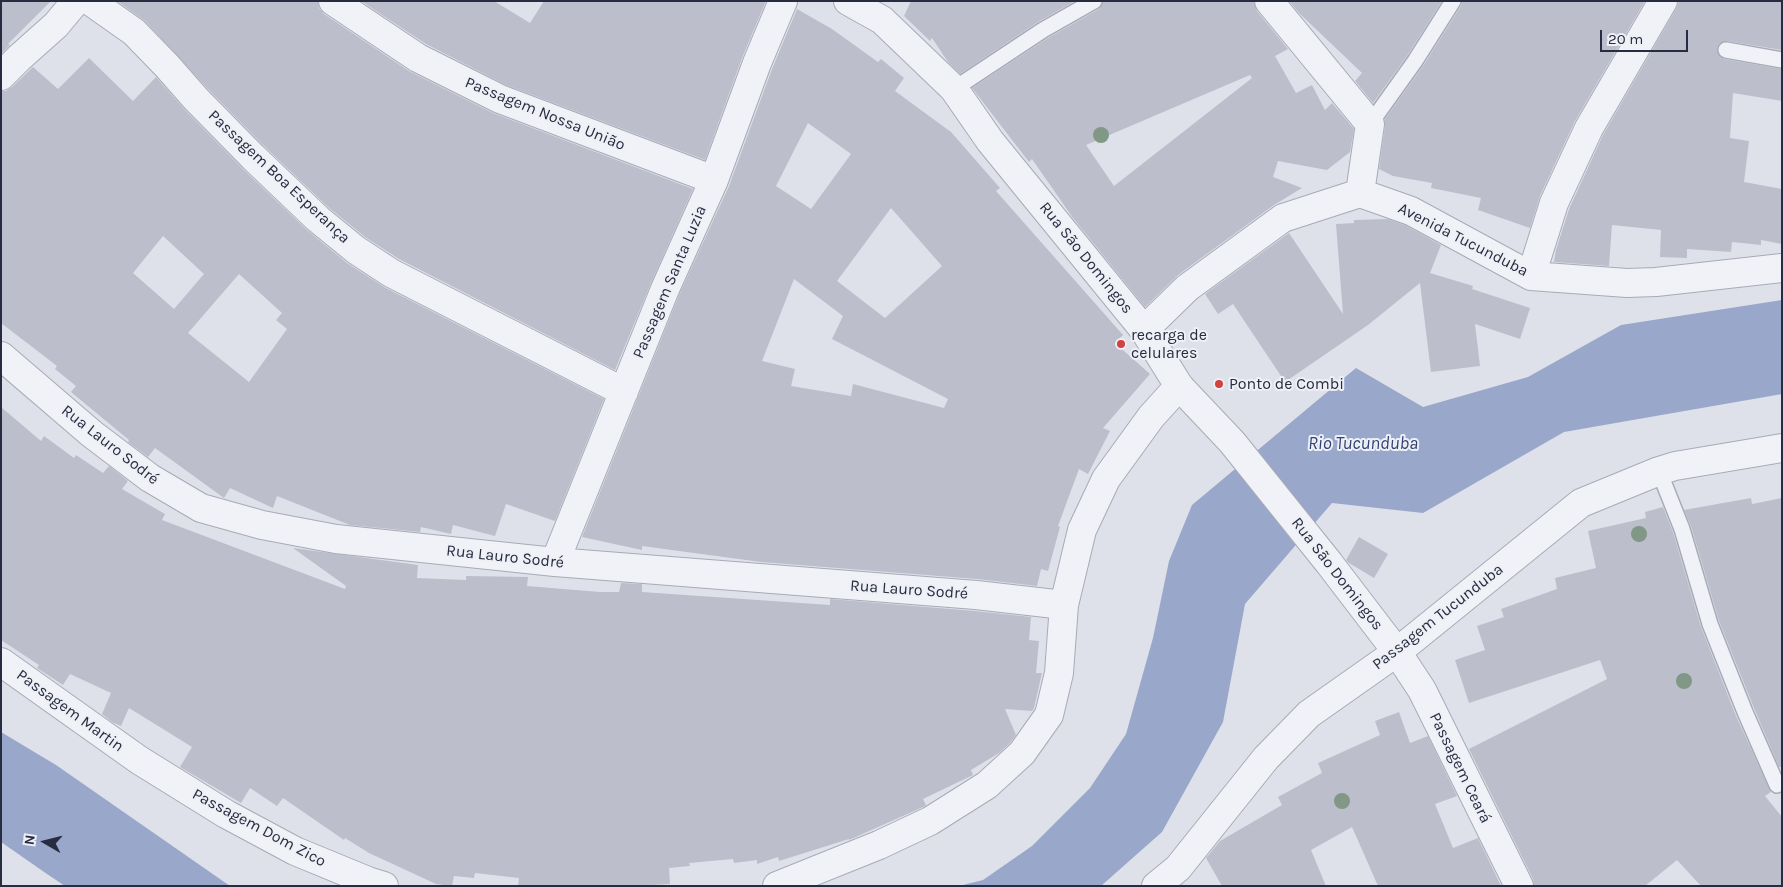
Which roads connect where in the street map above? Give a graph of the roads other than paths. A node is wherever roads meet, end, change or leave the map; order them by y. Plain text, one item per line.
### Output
1 (76, 1) edge
2 (90, 1) edge
3 (333, 1) edge
4 (783, 1) edge
5 (848, 1) edge
6 (1094, 1) edge
7 (1269, 1) edge
8 (1453, 1) edge
9 (1663, 1) edge
10 (1726, 50) dead end
11 (1782, 60) edge
12 (1, 76) edge
13 (954, 89) junction
14 (1370, 124) junction
15 (714, 180) junction
16 (1360, 193) junction
17 (1782, 268) edge
18 (1530, 276) junction
19 (1144, 330) junction
20 (1, 356) edge
21 (1179, 386) junction
22 (624, 392) junction
23 (1782, 448) edge
24 (1659, 471) junction
25 (555, 562) junction
26 (1064, 606) junction
27 (1397, 652) junction
28 (1, 662) edge
29 (139, 760) joint
30 (1777, 785) dead end
31 (1183, 877) edge
32 (384, 886) edge
33 (777, 886) edge
34 (1156, 886) edge
35 (1519, 886) edge

1 - 12 street
2 - 22 street, Passagem Boa Esperança
3 - 15 street, Passagem Nossa União
4 - 15 street, Passagem Santa Luzia
5 - 13 street, Rua São Domingos
6 - 13 lane
7 - 14 street
8 - 14 lane
9 - 18 street
10 - 11 lane
13 - 19 street, Rua São Domingos
14 - 16 street
15 - 22 street, Passagem Santa Luzia
16 - 18 street, Avenida Tucunduba
16 - 19 street
17 - 18 street, Avenida Tucunduba
19 - 21 street, Rua São Domingos
20 - 25 street, Rua Lauro Sodré
21 - 26 street
21 - 27 street, Rua São Domingos
22 - 25 street, Passagem Santa Luzia
23 - 24 street, Passagem Tucunduba
24 - 27 street, Passagem Tucunduba
24 - 30 lane
25 - 26 street, Rua Lauro Sodré
26 - 33 street
27 - 31 street, Passagem Tucunduba
27 - 35 street, Passagem Ceará
28 - 29 street, Passagem Martin
29 - 32 street, Passagem Dom Zico
31 - 34 street, Passagem Tucunduba

